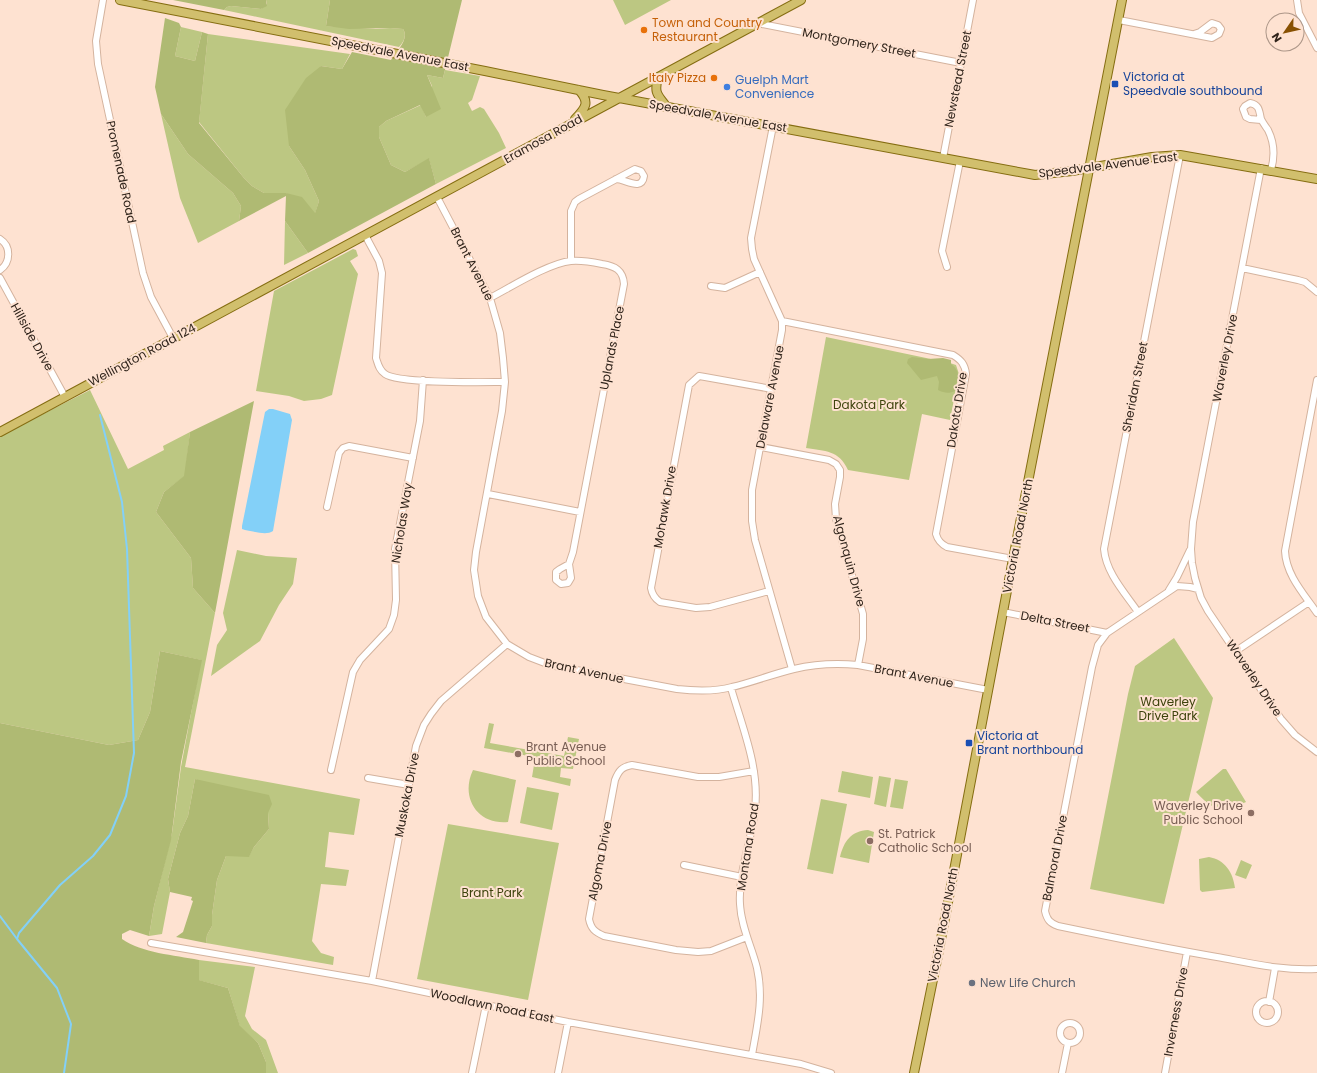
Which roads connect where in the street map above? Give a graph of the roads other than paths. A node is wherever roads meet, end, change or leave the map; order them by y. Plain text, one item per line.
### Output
1 (103, 0) edge
2 (120, 0) edge
3 (801, 0) edge
4 (973, 0) edge
5 (1122, 0) edge
6 (1297, 0) edge
7 (1118, 20) junction
8 (758, 23) junction
9 (1194, 34) dead end
10 (1317, 48) edge
11 (961, 63) junction
12 (658, 77) junction
13 (579, 90) junction
14 (619, 98) junction
15 (666, 106) junction
16 (1261, 120) dead end
17 (570, 124) junction
18 (773, 126) junction
19 (1180, 155) junction
20 (943, 158) junction
21 (960, 161) junction
22 (1261, 168) junction
23 (1089, 169) junction
24 (1271, 170) junction
25 (616, 179) dead end
26 (1317, 179) edge
27 (437, 197) junction
28 (365, 235) junction
29 (0, 239) edge
30 (571, 260) junction
31 (947, 267) dead end
32 (1242, 268) junction
33 (0, 270) edge
34 (760, 272) junction
35 (0, 278) edge
36 (284, 278) joint
37 (711, 286) dead end
38 (1317, 292) edge
39 (490, 298) junction
40 (782, 321) junction
41 (173, 338) junction
42 (423, 380) junction
43 (1317, 380) edge
44 (505, 382) junction
45 (772, 390) junction
46 (65, 397) junction
47 (0, 432) edge
48 (761, 447) junction
49 (413, 458) junction
50 (488, 494) junction
51 (327, 507) dead end
52 (580, 512) junction
53 (1191, 549) junction
54 (1013, 560) junction
55 (569, 564) dead end
56 (1198, 589) junction
57 (769, 591) junction
58 (1168, 591) junction
59 (1309, 602) junction
60 (1004, 612) junction
61 (1138, 612) junction
62 (1317, 613) edge
63 (1107, 633) junction
64 (507, 644) junction
65 (1236, 651) junction
66 (858, 665) junction
67 (792, 669) junction
68 (730, 688) junction
69 (988, 690) junction
70 (1317, 752) edge
71 (331, 770) dead end
72 (754, 771) junction
73 (368, 778) dead end
74 (409, 785) junction
75 (684, 865) dead end
76 (742, 877) junction
77 (747, 937) junction
78 (151, 944) dead end
79 (1187, 952) junction
80 (1276, 968) junction
81 (1317, 969) edge
82 (372, 981) junction
83 (1269, 1002) dead end
84 (486, 1004) junction
85 (568, 1022) junction
86 (1068, 1043) dead end
87 (752, 1055) junction
88 (472, 1073) edge
89 (558, 1073) edge
90 (831, 1073) edge
91 (914, 1073) edge
92 (1062, 1073) edge
93 (1165, 1073) edge

1 - 41 street, Promenade Road
2 - 13 main road, Speedvale Avenue East
3 - 8 main road, Eramosa Road
4 - 11 street, Newstead Street
5 - 7 main road, Victoria Road North
6 - 10 street
7 - 9 street
7 - 23 main road, Victoria Road North
8 - 11 street, Montgomery Street
8 - 12 main road, Eramosa Road
11 - 20 street, Newstead Street
12 - 14 main road, Eramosa Road
12 - 15 main road
13 - 14 main road, Speedvale Avenue East
13 - 17 main road
14 - 15 main road, Speedvale Avenue East
14 - 17 main road, Eramosa Road
15 - 18 main road, Speedvale Avenue East
16 - 24 street
17 - 27 main road, Eramosa Road
18 - 20 main road, Speedvale Avenue East
18 - 34 street, Delaware Avenue
19 - 22 main road, Speedvale Avenue East
19 - 23 main road, Speedvale Avenue East
19 - 61 street, Sheridan Street
20 - 21 main road, Speedvale Avenue East
21 - 23 main road, Speedvale Avenue East
21 - 31 street
22 - 24 main road, Speedvale Avenue East
22 - 32 street, Waverley Drive
23 - 54 main road, Victoria Road North
24 - 26 main road, Speedvale Avenue East
25 - 30 street
27 - 28 main road, Eramosa Road
27 - 39 street, Brant Avenue
28 - 36 main road, Eramosa Road
28 - 42 street
29 - 33 street
30 - 39 street, Uplands Place
30 - 52 street, Uplands Place
32 - 38 street
32 - 53 street, Waverley Drive
34 - 37 street
34 - 40 street, Delaware Avenue
35 - 46 street, Hillside Drive
36 - 41 main road, Wellington Road 124
39 - 44 street, Brant Avenue
40 - 45 street, Delaware Avenue
40 - 54 street, Dakota Drive
41 - 46 main road, Wellington Road 124
42 - 44 street
42 - 49 street, Nicholas Way
43 - 59 street
44 - 50 street, Brant Avenue
45 - 48 street, Delaware Avenue
45 - 57 street, Mohawk Drive
46 - 47 main road, Wellington Road 124
48 - 57 street, Delaware Avenue
48 - 66 street, Algonquin Drive
49 - 51 street
49 - 71 street, Nicholas Way
50 - 52 street
50 - 64 street, Brant Avenue
52 - 55 street, Uplands Place
53 - 56 street, Waverley Drive
53 - 58 street, Waverley Drive
54 - 60 main road, Victoria Road North
56 - 58 street, Balmoral Drive
56 - 65 street, Waverley Drive
57 - 67 street, Delaware Avenue
58 - 61 street, Balmoral Drive
59 - 62 street
59 - 65 street
60 - 63 street, Delta Street
60 - 69 main road, Victoria Road North
61 - 63 street, Balmoral Drive
63 - 79 street, Balmoral Drive
64 - 68 street, Brant Avenue
64 - 74 street, Muskoka Drive
65 - 70 street, Waverley Drive
66 - 67 street, Brant Avenue
66 - 69 street, Brant Avenue
67 - 68 street, Brant Avenue
68 - 72 street, Montana Road
69 - 91 main road, Victoria Road North
72 - 76 street, Montana Road
72 - 77 street, Algoma Drive
73 - 74 street
74 - 82 street, Muskoka Drive
75 - 76 street
76 - 77 street, Montana Road
77 - 87 street, Montana Road
78 - 82 street, Woodlawn Road East
79 - 80 street, Balmoral Drive
79 - 93 street, Inverness Drive
80 - 81 street, Balmoral Drive
80 - 83 street
82 - 84 street, Woodlawn Road East
84 - 85 street, Woodlawn Road East
84 - 88 street
85 - 87 street, Woodlawn Road East
85 - 89 street
86 - 92 street
87 - 90 street, Woodlawn Road East

